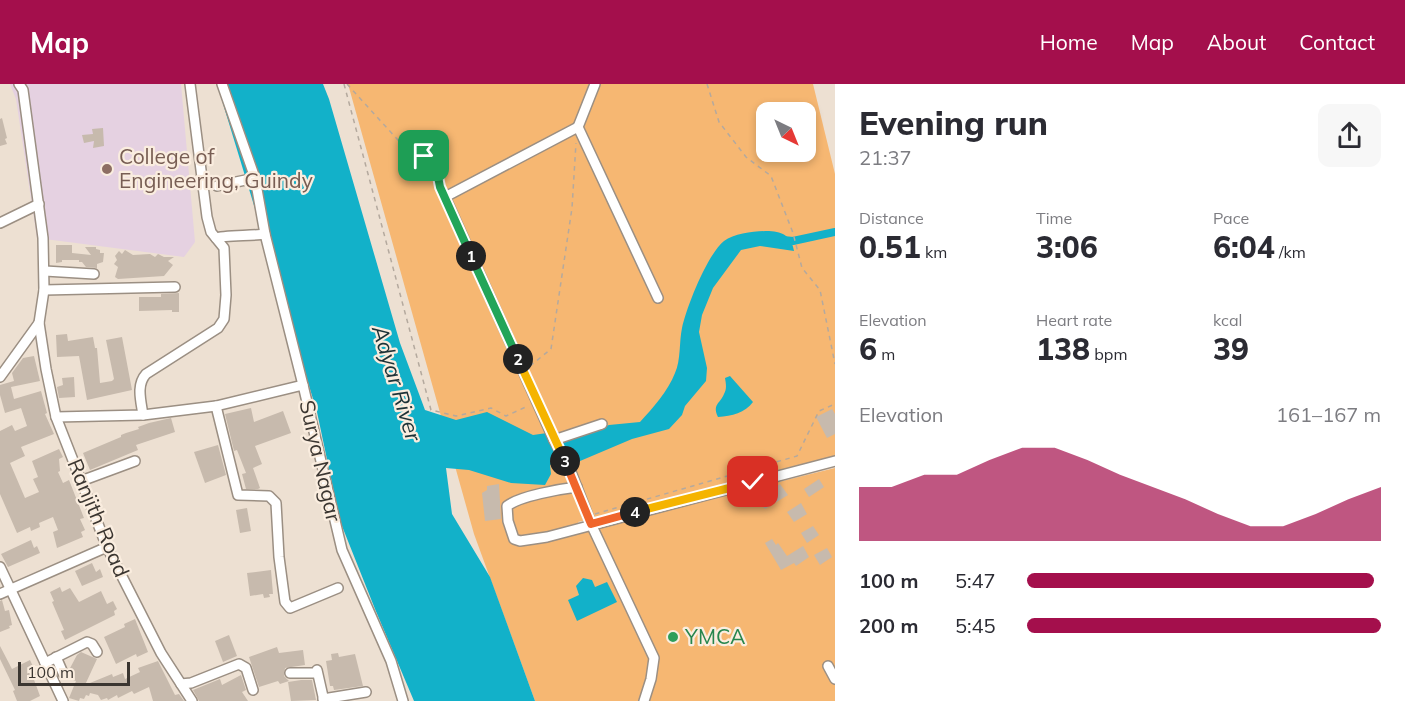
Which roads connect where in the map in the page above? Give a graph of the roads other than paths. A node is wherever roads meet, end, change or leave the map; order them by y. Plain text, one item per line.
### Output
1 (19, 84) edge
2 (190, 84) edge
3 (222, 84) edge
4 (595, 84) edge
5 (578, 127) junction
6 (255, 178) junction
7 (217, 186) dead end
8 (39, 204) junction
9 (0, 224) edge
10 (265, 234) junction
11 (216, 238) junction
12 (45, 271) junction
13 (94, 274) dead end
14 (175, 287) dead end
15 (44, 290) junction
16 (658, 298) dead end
17 (39, 323) junction
18 (0, 377) edge
19 (303, 385) junction
20 (216, 406) junction
21 (143, 415) junction
22 (56, 417) junction
23 (602, 424) dead end
24 (554, 440) junction
25 (135, 461) dead end
26 (835, 461) edge
27 (81, 481) junction
28 (577, 487) junction
29 (590, 520) junction
30 (107, 547) junction
31 (0, 567) edge
32 (338, 588) dead end
33 (10, 590) junction
34 (0, 594) edge
35 (97, 652) dead end
36 (56, 657) junction
37 (45, 663) junction
38 (828, 666) dead end
39 (63, 673) dead end
40 (290, 673) dead end
41 (835, 679) edge
42 (181, 684) junction
43 (253, 690) dead end
44 (366, 692) dead end
45 (323, 700) edge
46 (63, 701) edge
47 (192, 701) edge
48 (403, 701) edge
49 (644, 701) edge

1 - 8 street, Ranjith Road
2 - 11 street
3 - 6 street
4 - 5 street
5 - 16 street
5 - 24 street
6 - 7 street
6 - 10 street
8 - 9 street
8 - 12 street, Ranjith Road
10 - 11 street
10 - 19 street
11 - 21 street
12 - 13 street
12 - 15 street, Ranjith Road
14 - 15 street
15 - 17 street, Ranjith Road
17 - 18 street, Ranjith Road
17 - 22 street, Ranjith Road
19 - 20 street, Surya Nagar
19 - 48 street, Surya Nagar
20 - 21 street, Surya Nagar
20 - 32 street
21 - 22 street, Surya Nagar
22 - 27 street, Ranjith Road
23 - 24 street
24 - 28 street
25 - 27 street
26 - 29 street
27 - 30 street, Ranjith Road
28 - 29 street
28 - 29 street
29 - 49 street
30 - 33 street
30 - 42 street, Ranjith Road
31 - 33 street
33 - 34 street
33 - 37 street
35 - 36 street
36 - 37 street
36 - 39 street
37 - 46 street
38 - 41 street
40 - 45 street
42 - 43 street
42 - 47 street, Ranjith Road
44 - 45 street

